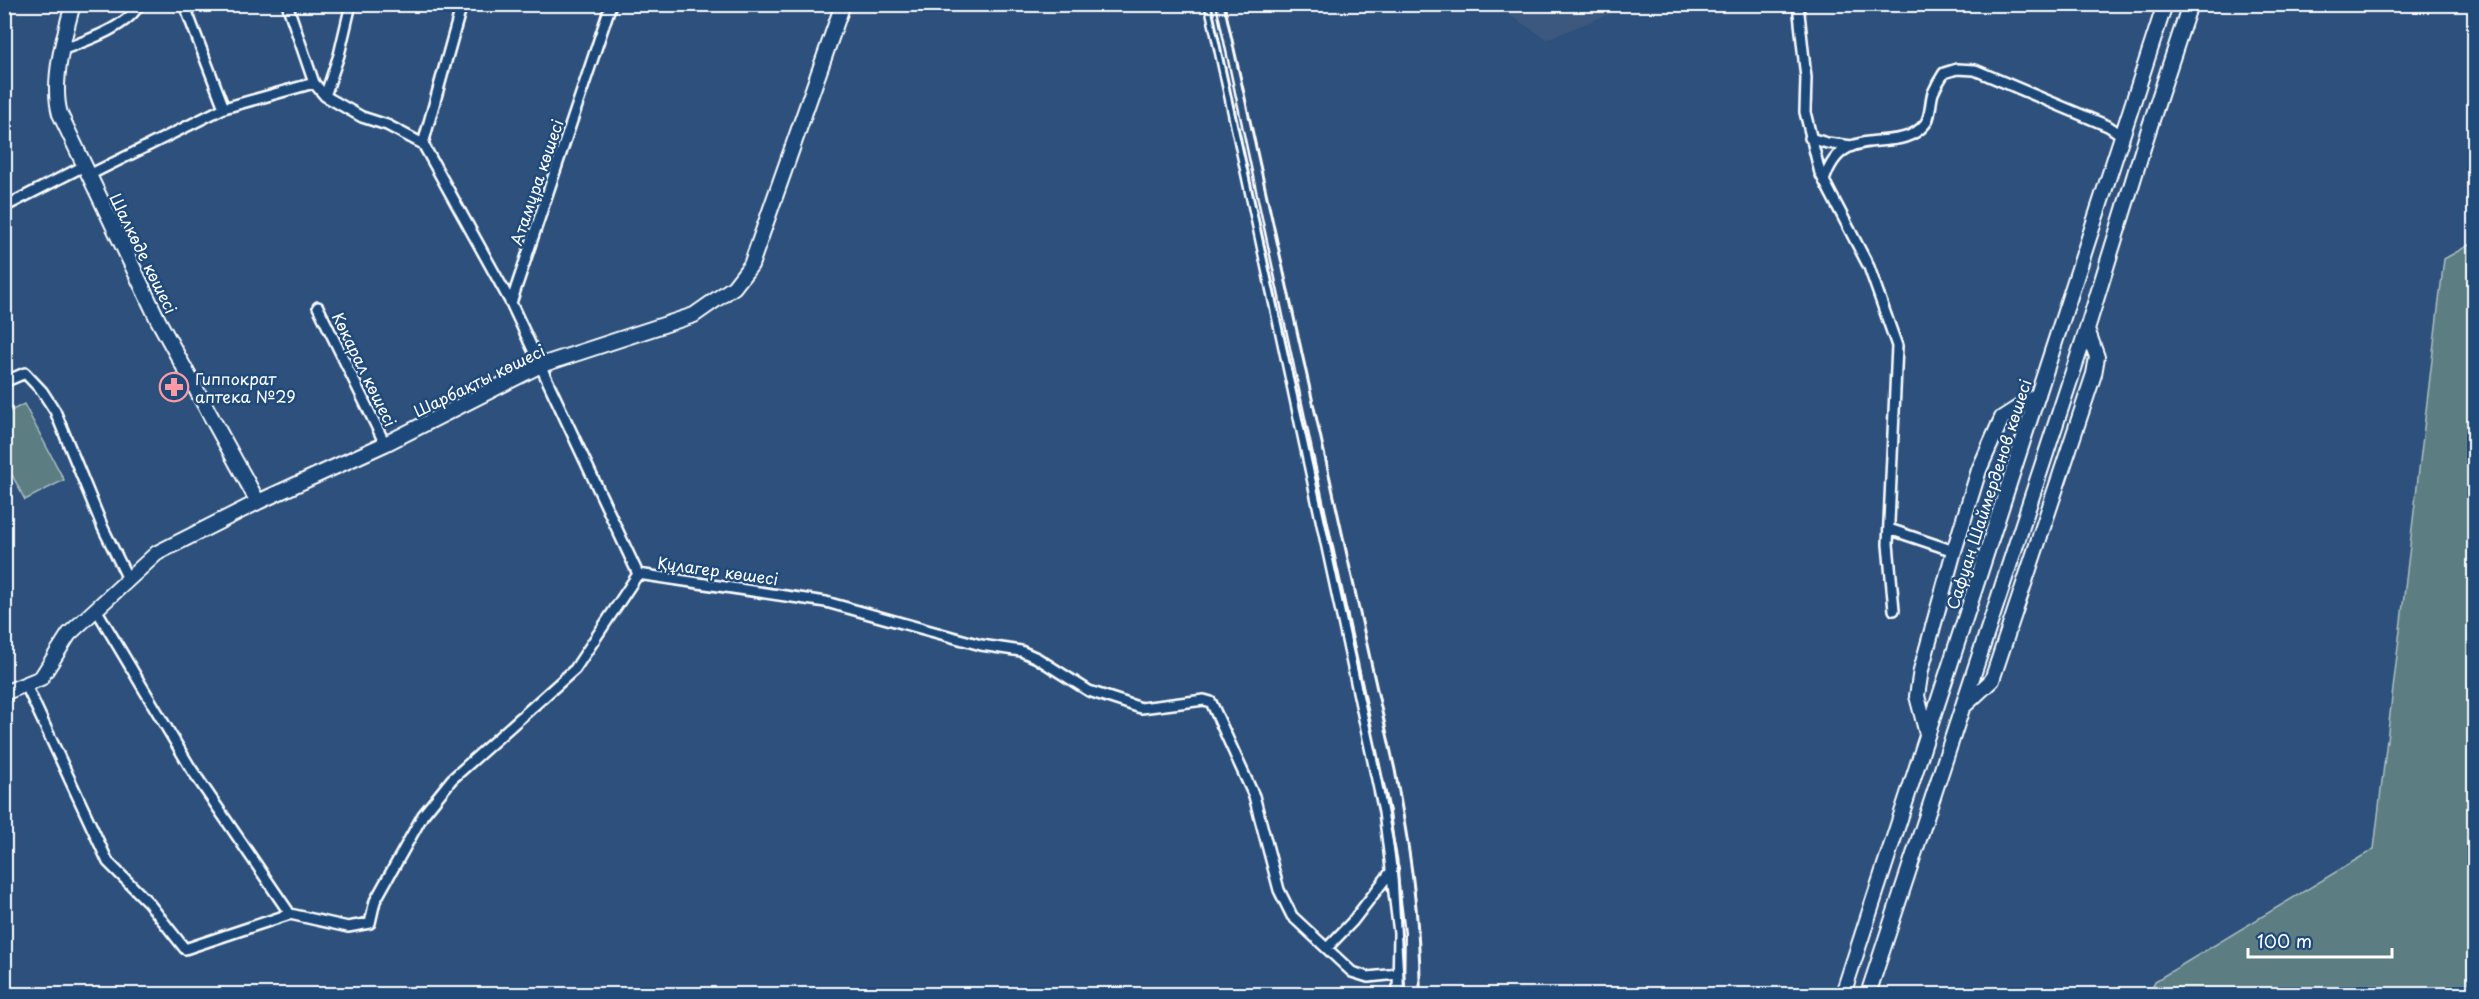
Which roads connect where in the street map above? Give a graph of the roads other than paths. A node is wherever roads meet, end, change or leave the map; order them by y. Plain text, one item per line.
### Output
1 (73, 4) edge
2 (139, 4) edge
3 (184, 4) edge
4 (287, 4) edge
5 (351, 4) edge
6 (462, 4) edge
7 (611, 4) edge
8 (843, 4) edge
9 (1210, 4) edge
10 (1798, 4) edge
11 (2165, 4) edge
12 (2190, 4) edge
13 (62, 50) junction
14 (314, 83) junction
15 (325, 96) junction
16 (224, 108) junction
17 (2122, 136) junction
18 (1810, 138) junction
19 (423, 144) junction
20 (1852, 146) junction
21 (86, 171) junction
22 (1824, 182) junction
23 (4, 207) edge
24 (511, 303) junction
25 (318, 308) dead end
26 (2087, 329) junction
27 (541, 365) junction
28 (4, 382) edge
29 (2038, 395) junction
30 (385, 444) junction
31 (258, 502) junction
32 (1889, 529) junction
33 (1953, 551) junction
34 (638, 574) junction
35 (128, 579) junction
36 (96, 609) junction
37 (1894, 610) dead end
38 (25, 683) junction
39 (4, 693) edge
40 (1962, 708) junction
41 (1928, 734) junction
42 (1393, 869) junction
43 (291, 914) junction
44 (1327, 948) junction
45 (1398, 974) junction
46 (1398, 994) edge
47 (1843, 994) edge
48 (1868, 994) edge

1 - 13 main road, Шалкөде көшесі
2 - 13 street
3 - 16 street
4 - 14 street
5 - 15 street
6 - 19 street
7 - 24 street, Атамұра көшесі
8 - 27 main road, Шарбақты көшесі
9 - 42 street
10 - 18 street
11 - 17 main road, Сафуан Шаймерденов көшесі
12 - 26 main road
13 - 21 main road, Шалкөде көшесі
14 - 15 street
14 - 16 street
15 - 19 street
16 - 21 street
17 - 20 street
17 - 29 main road, Сафуан Шаймерденов көшесі
18 - 20 street
18 - 22 street
19 - 24 street
20 - 22 street
21 - 23 street
21 - 31 main road, Шалкөде көшесі
22 - 32 street
24 - 27 street
25 - 30 street, Көкарал көшесі
26 - 40 main road
26 - 40 main road
27 - 30 main road, Шарбақты көшесі
27 - 34 street, Құлагер көшесі
28 - 35 street
29 - 33 main road
29 - 41 main road, Сафуан Шаймерденов көшесі
30 - 31 main road, Шарбақты көшесі
31 - 35 main road, Шарбақты көшесі
32 - 33 street
32 - 37 street
33 - 41 main road
34 - 43 street
34 - 44 street, Құлагер көшесі
35 - 36 main road, Шарбақты көшесі
36 - 38 main road, Шарбақты көшесі
36 - 43 street
38 - 39 main road, Шарбақты көшесі
38 - 43 street
40 - 48 main road
41 - 47 main road, Сафуан Шаймерденов көшесі
42 - 44 street
42 - 45 street
44 - 45 street
45 - 46 street

